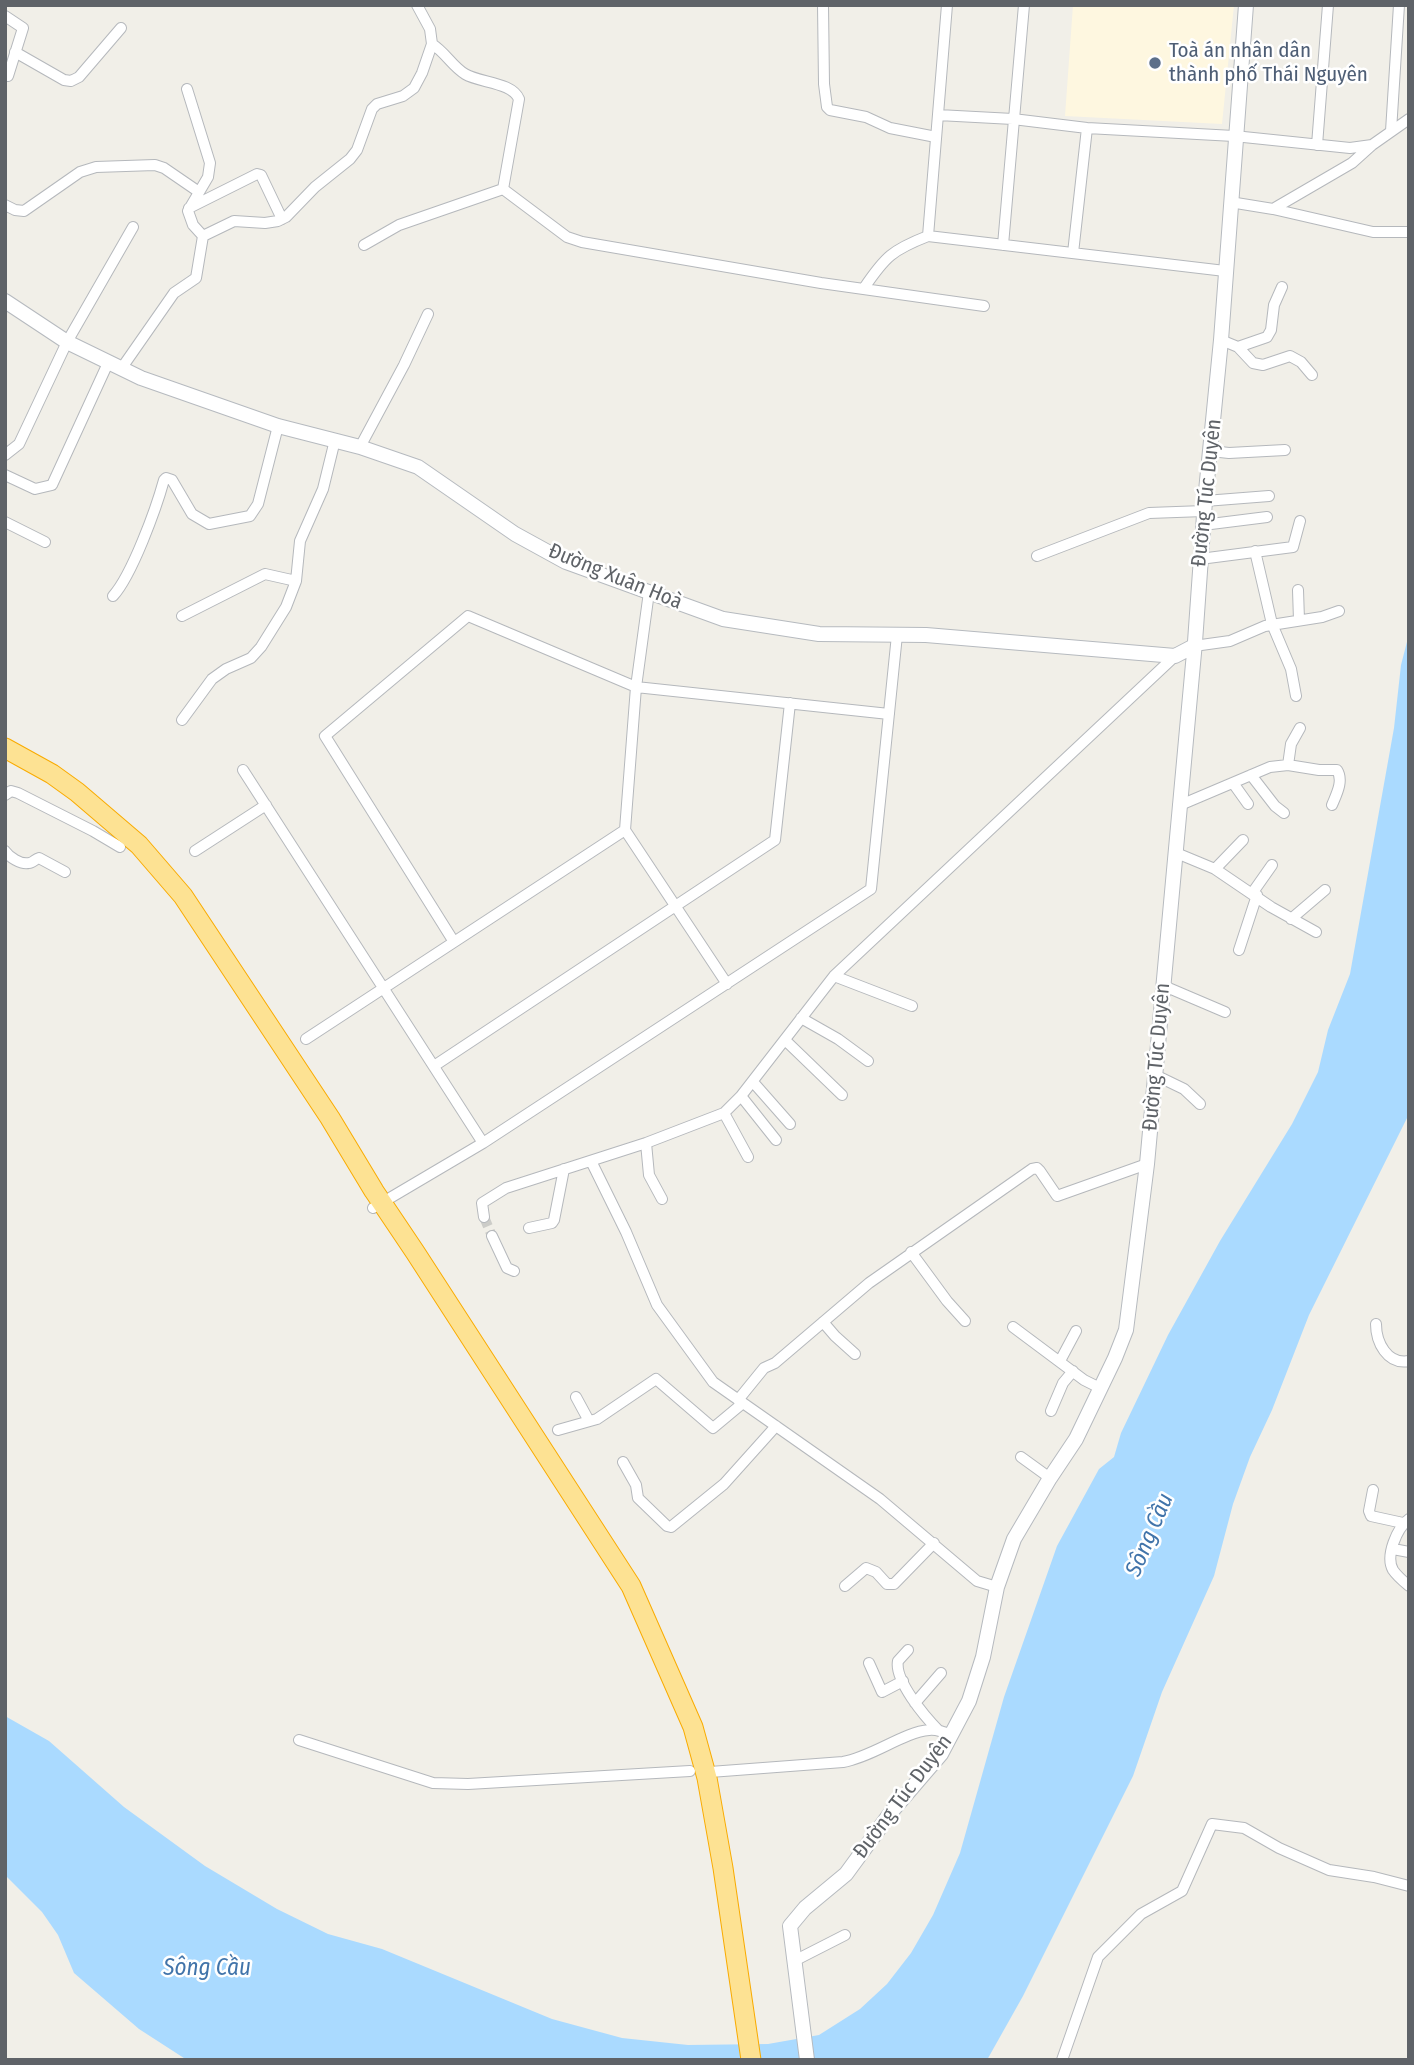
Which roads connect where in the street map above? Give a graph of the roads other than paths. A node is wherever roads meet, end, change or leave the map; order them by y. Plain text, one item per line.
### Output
1 (417, 5) edge
2 (824, 5) edge
3 (947, 5) edge
4 (1024, 5) edge
5 (1246, 5) edge
6 (1328, 5) edge
7 (1399, 5) edge
8 (5, 16) edge
9 (121, 29) dead end
10 (432, 44) junction
11 (15, 52) junction
12 (8, 76) dead end
13 (187, 89) dead end
14 (938, 115) junction
15 (1013, 119) junction
16 (1409, 119) edge
17 (1087, 128) junction
18 (1391, 131) junction
19 (1234, 136) junction
20 (936, 137) junction
21 (1317, 145) junction
22 (1372, 145) junction
23 (503, 189) junction
24 (199, 192) junction
25 (1230, 202) junction
26 (5, 205) edge
27 (189, 208) junction
28 (1273, 209) junction
29 (282, 219) junction
30 (133, 227) dead end
31 (1409, 232) edge
32 (203, 236) junction
33 (928, 236) junction
34 (364, 244) dead end
35 (1003, 245) junction
36 (1073, 253) junction
37 (1225, 271) junction
38 (1282, 287) dead end
39 (864, 288) junction
40 (5, 301) edge
41 (984, 306) dead end
42 (428, 314) dead end
43 (1221, 340) junction
44 (67, 342) junction
45 (1238, 347) junction
46 (115, 366) junction
47 (1312, 375) dead end
48 (278, 426) junction
49 (335, 440) junction
50 (360, 447) junction
51 (1286, 450) dead end
52 (1211, 451) junction
53 (5, 455) edge
54 (5, 475) edge
55 (1269, 496) dead end
56 (1204, 512) junction
57 (1268, 517) dead end
58 (1300, 521) dead end
59 (5, 522) edge
60 (45, 542) dead end
61 (1255, 551) junction
62 (1037, 556) dead end
63 (1200, 559) junction
64 (296, 580) junction
65 (1298, 590) dead end
66 (649, 592) junction
67 (113, 596) dead end
68 (1339, 611) dead end
69 (182, 616) dead end
70 (1299, 620) junction
71 (1272, 624) junction
72 (897, 635) junction
73 (1194, 646) junction
74 (1175, 656) junction
75 (636, 688) junction
76 (1296, 696) dead end
77 (790, 703) junction
78 (889, 714) junction
79 (182, 720) dead end
80 (1300, 728) dead end
81 (5, 748) edge
82 (5, 757) edge
83 (1288, 765) junction
84 (243, 770) dead end
85 (1251, 775) junction
86 (1233, 783) junction
87 (5, 795) edge
88 (1248, 804) dead end
89 (266, 805) junction
90 (1332, 805) dead end
91 (1178, 806) junction
92 (1284, 813) dead end
93 (625, 830) junction
94 (1243, 840) dead end
95 (120, 846) dead end
96 (5, 851) edge
97 (195, 851) dead end
98 (1174, 852) junction
99 (1272, 865) dead end
100 (1215, 869) junction
101 (65, 872) dead end
102 (1325, 890) dead end
103 (1255, 894) junction
104 (676, 906) junction
105 (1291, 919) junction
106 (1316, 932) dead end
107 (454, 942) junction
108 (1239, 950) dead end
109 (834, 976) junction
110 (727, 984) junction
111 (1164, 986) junction
112 (384, 988) junction
113 (912, 1006) dead end
114 (1225, 1012) dead end
115 (801, 1018) junction
116 (306, 1039) dead end
117 (785, 1040) junction
118 (868, 1061) dead end
119 (434, 1066) junction
120 (1155, 1075) junction
121 (753, 1082) junction
122 (842, 1095) dead end
123 (741, 1097) junction
124 (1200, 1104) dead end
125 (724, 1113) junction
126 (790, 1125) dead end
127 (776, 1140) dead end
128 (484, 1143) junction
129 (646, 1143) junction
130 (748, 1157) dead end
131 (591, 1161) junction
132 (1147, 1164) junction
133 (564, 1169) junction
134 (663, 1199) dead end
135 (378, 1206) junction
136 (484, 1217) dead end
137 (529, 1228) dead end
138 (492, 1236) tunnel mouth
139 (911, 1252) junction
140 (514, 1271) dead end
141 (965, 1321) dead end
142 (823, 1322) junction
143 (1376, 1324) dead end
144 (1013, 1327) dead end
145 (1076, 1331) dead end
146 (855, 1354) dead end
147 (1409, 1361) edge
148 (1060, 1362) junction
149 (1073, 1371) junction
150 (1100, 1388) junction
151 (576, 1397) dead end
152 (740, 1401) junction
153 (1051, 1410) dead end
154 (589, 1421) junction
155 (776, 1426) junction
156 (558, 1430) dead end
157 (1021, 1457) dead end
158 (623, 1462) dead end
159 (1050, 1478) junction
160 (1373, 1490) dead end
161 (1406, 1521) edge
162 (934, 1544) junction
163 (1392, 1549) junction
164 (1409, 1552) edge
165 (845, 1586) dead end
166 (1409, 1586) edge
167 (997, 1587) junction
168 (908, 1650) dead end
169 (869, 1663) dead end
170 (941, 1673) dead end
171 (903, 1681) junction
172 (915, 1703) junction
173 (945, 1733) junction
174 (299, 1740) dead end
175 (690, 1772) dead end
176 (710, 1772) dead end
177 (1409, 1886) edge
178 (845, 1935) dead end
179 (730, 1939) junction
180 (794, 1961) junction
181 (742, 2060) edge
182 (751, 2060) edge
183 (807, 2060) edge
184 (1062, 2060) edge

1 - 10 street
2 - 20 street
3 - 14 street
4 - 15 street
5 - 19 street, Đường Túc Duyên
6 - 21 street
7 - 18 street
8 - 11 street
9 - 11 street
10 - 23 street
10 - 29 street
11 - 12 street
13 - 24 street
14 - 15 street
14 - 20 street
15 - 17 street
15 - 35 street
16 - 18 street
17 - 19 street
17 - 36 street
18 - 22 street
19 - 21 street
19 - 25 street, Đường Túc Duyên
20 - 33 street
21 - 22 street
22 - 28 street
23 - 34 street
23 - 39 street
24 - 26 street
24 - 27 street
25 - 28 street
25 - 37 street, Đường Túc Duyên
27 - 29 street
27 - 32 street
28 - 31 street
29 - 32 street
30 - 44 street
32 - 46 street
33 - 35 street
33 - 39 street
35 - 36 street
36 - 37 street
37 - 43 street, Đường Túc Duyên
38 - 45 street
39 - 41 street
40 - 44 street, Đường Xuân Hoà
42 - 50 street
43 - 45 street
43 - 52 street, Đường Túc Duyên
44 - 46 street, Đường Xuân Hoà
44 - 53 street
45 - 47 street
46 - 48 street, Đường Xuân Hoà
46 - 54 street
48 - 49 street, Đường Xuân Hoà
48 - 67 street
49 - 50 street, Đường Xuân Hoà
49 - 64 street
50 - 66 street, Đường Xuân Hoà
51 - 52 street
52 - 56 street, Đường Túc Duyên
55 - 56 street
56 - 57 street
56 - 62 street
56 - 63 street, Đường Túc Duyên
58 - 61 street
59 - 60 street
61 - 63 street
61 - 71 street
63 - 73 street, Đường Túc Duyên
64 - 69 street
64 - 79 street
65 - 70 street
66 - 72 street, Đường Xuân Hoà
66 - 75 street
68 - 70 street
70 - 71 street
71 - 73 street
71 - 76 street
72 - 74 street, Đường Xuân Hoà
72 - 78 street
73 - 74 street
73 - 91 street, Đường Túc Duyên
74 - 109 street
75 - 77 street
75 - 93 street
75 - 107 street
77 - 78 street
77 - 104 street
78 - 110 street
80 - 83 street
81 - 135 highway
82 - 135 highway
83 - 85 street
83 - 90 street
84 - 89 street
85 - 86 street
85 - 92 street
86 - 88 street
86 - 91 street
87 - 95 street
89 - 97 street
89 - 112 street
91 - 98 street, Đường Túc Duyên
93 - 104 street
93 - 107 street
94 - 100 street
96 - 101 street
98 - 100 street
98 - 111 street, Đường Túc Duyên
99 - 103 street
100 - 103 street
102 - 105 street
103 - 105 street
103 - 108 street
104 - 110 street
104 - 119 street
105 - 106 street
107 - 112 street
109 - 113 street
109 - 115 street
110 - 128 street
111 - 114 street
111 - 120 street, Đường Túc Duyên
112 - 116 street
112 - 119 street
115 - 117 street
115 - 118 street
117 - 121 street
117 - 122 street
119 - 128 street
120 - 124 street
120 - 132 street, Đường Túc Duyên
121 - 123 street
121 - 126 street
123 - 125 street
123 - 127 street
125 - 129 street
125 - 130 street
128 - 135 street
129 - 131 street
129 - 134 street
131 - 133 street
131 - 152 street
132 - 139 street
132 - 150 street, Đường Túc Duyên
133 - 136 street
133 - 137 street
135 - 179 highway
138 - 140 street
139 - 141 street
139 - 142 street
142 - 146 street
142 - 152 street
143 - 147 street
144 - 148 street
145 - 148 street
148 - 149 street
149 - 150 street
149 - 153 street
150 - 159 street, Đường Túc Duyên
151 - 154 street
152 - 154 street
152 - 155 street
154 - 156 street
155 - 158 street
155 - 162 street
157 - 159 street
159 - 167 street, Đường Túc Duyên
160 - 161 street
161 - 163 street
162 - 165 street
162 - 167 street
163 - 164 street
163 - 166 street
167 - 173 street, Đường Túc Duyên
168 - 171 street
169 - 171 street
170 - 172 street
171 - 172 street
172 - 173 street
173 - 176 street
173 - 180 street, Đường Túc Duyên
174 - 175 street
177 - 184 street
178 - 180 street
179 - 181 highway
179 - 182 highway
180 - 183 street, Đường Túc Duyên

